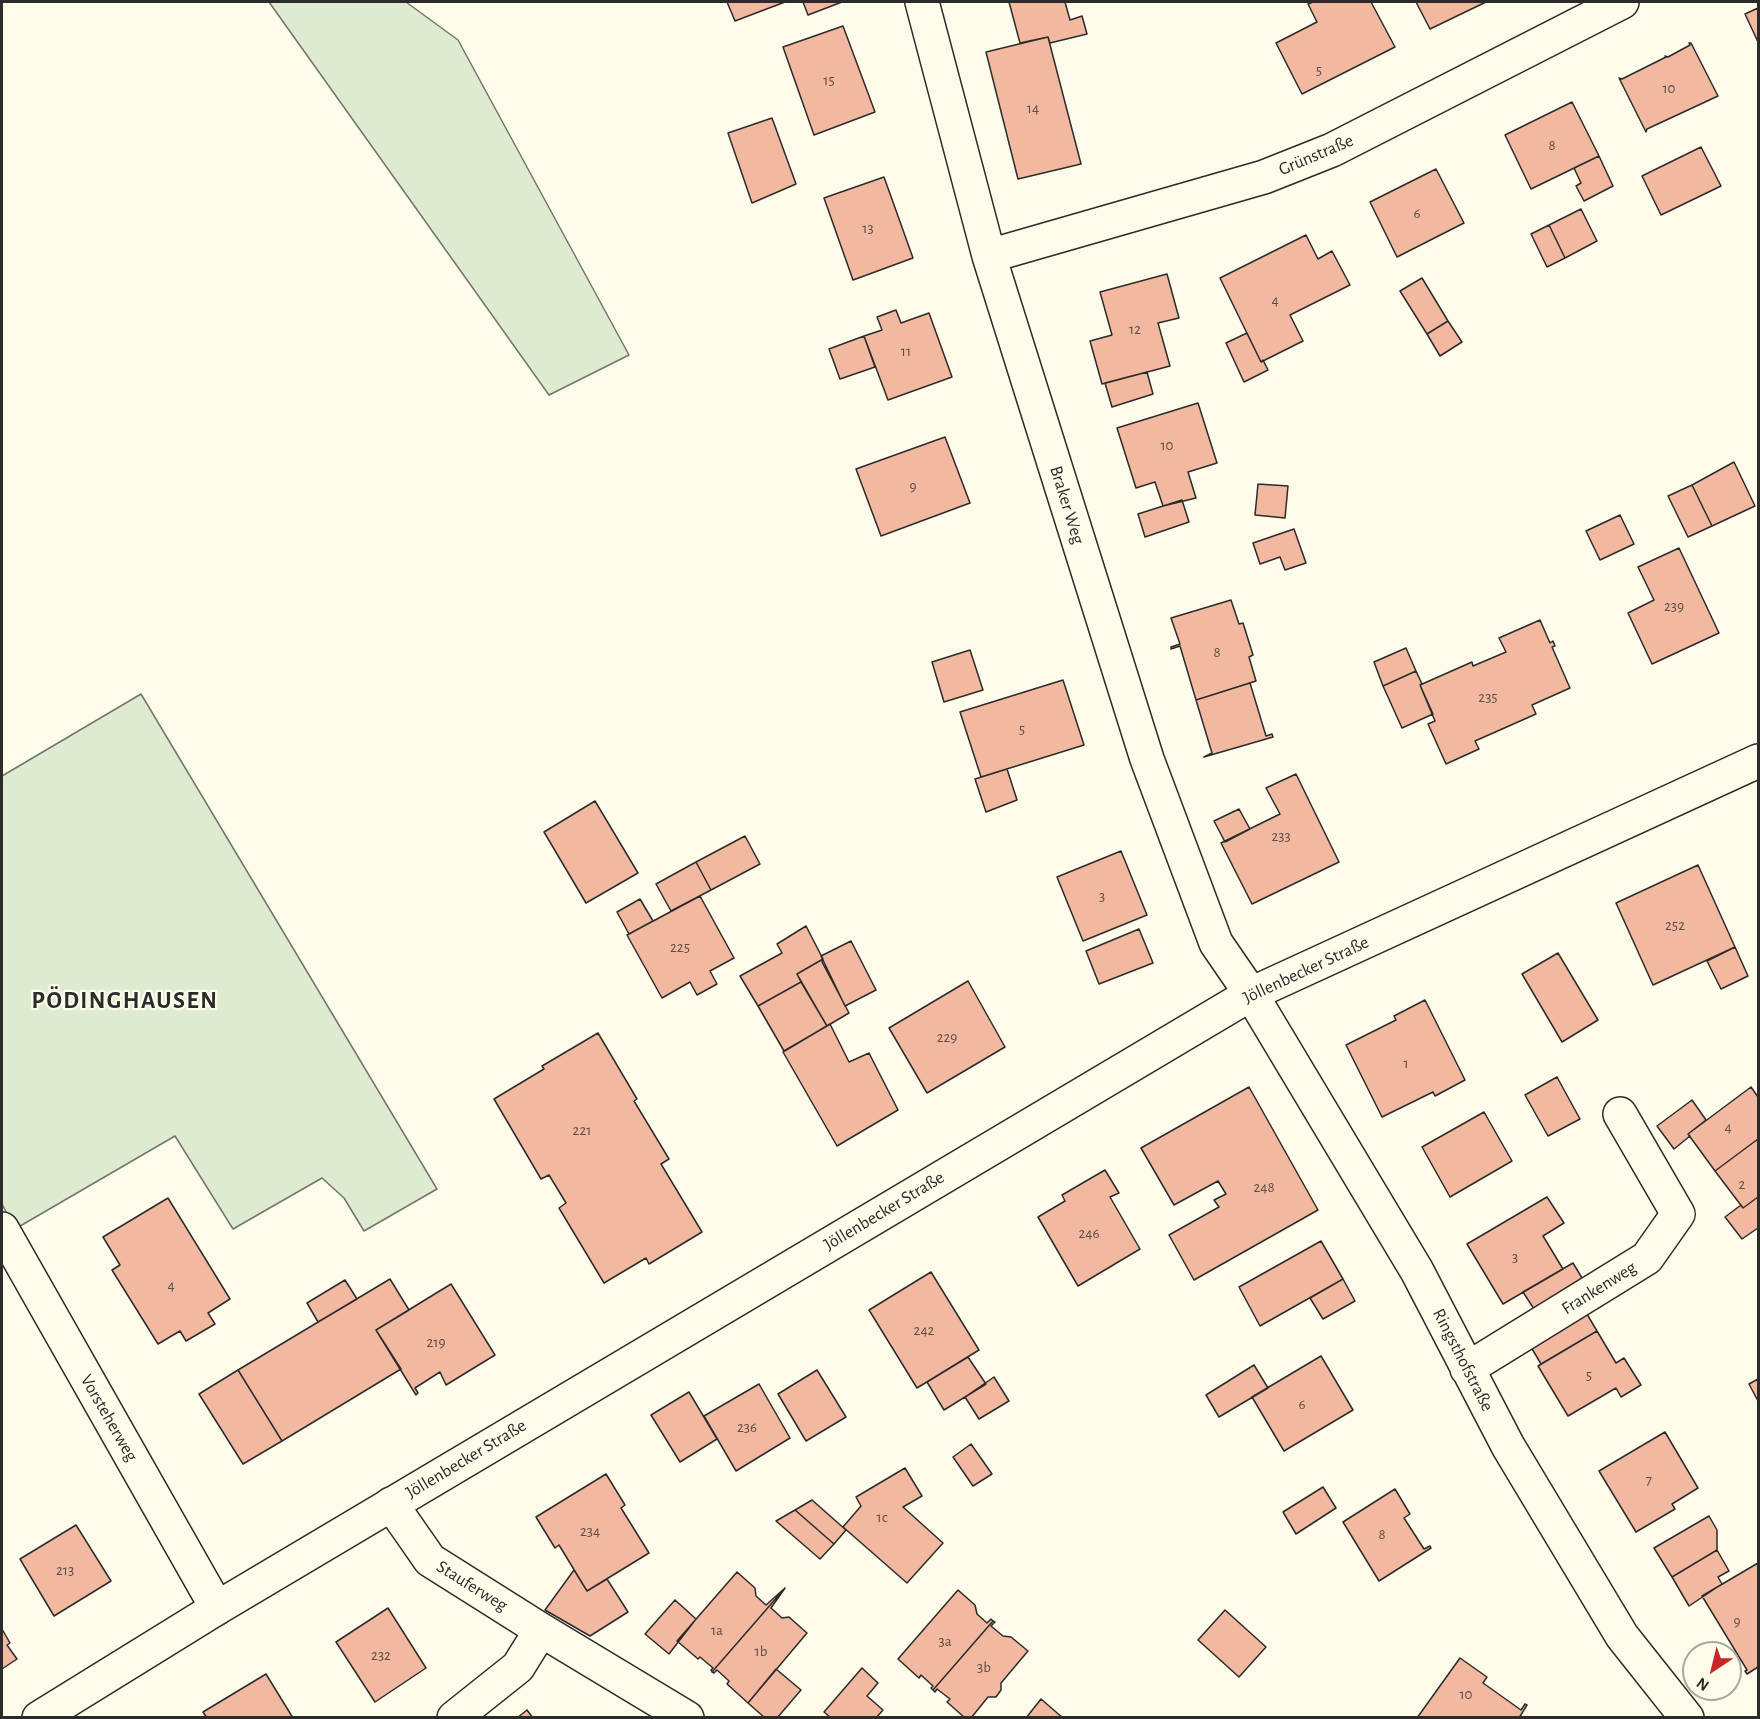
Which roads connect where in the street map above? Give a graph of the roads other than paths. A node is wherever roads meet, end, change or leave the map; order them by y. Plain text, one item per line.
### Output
1 (922, 2) edge
2 (1622, 2) edge
3 (989, 256) junction
4 (1758, 761) edge
5 (1251, 994) junction
6 (1620, 1114) dead end
7 (2, 1229) edge
8 (1467, 1369) junction
9 (391, 1504) junction
10 (217, 1608) junction
11 (541, 1630) junction
12 (39, 1718) edge
13 (454, 1718) edge
14 (687, 1718) edge
15 (1688, 1718) edge

1 - 3 street, Braker Weg
2 - 3 street, Grünstraße
3 - 5 street, Braker Weg
4 - 5 street, Jöllenbecker Straße
5 - 8 street, Ringsthofstraße
5 - 9 street, Jöllenbecker Straße
6 - 8 street, Frankenweg
7 - 10 street, Vorsteherweg
8 - 15 street, Ringsthofstraße
9 - 10 street, Jöllenbecker Straße
9 - 11 street, Stauferweg
10 - 12 street, Jöllenbecker Straße
11 - 13 street
11 - 14 street, Stauferweg

